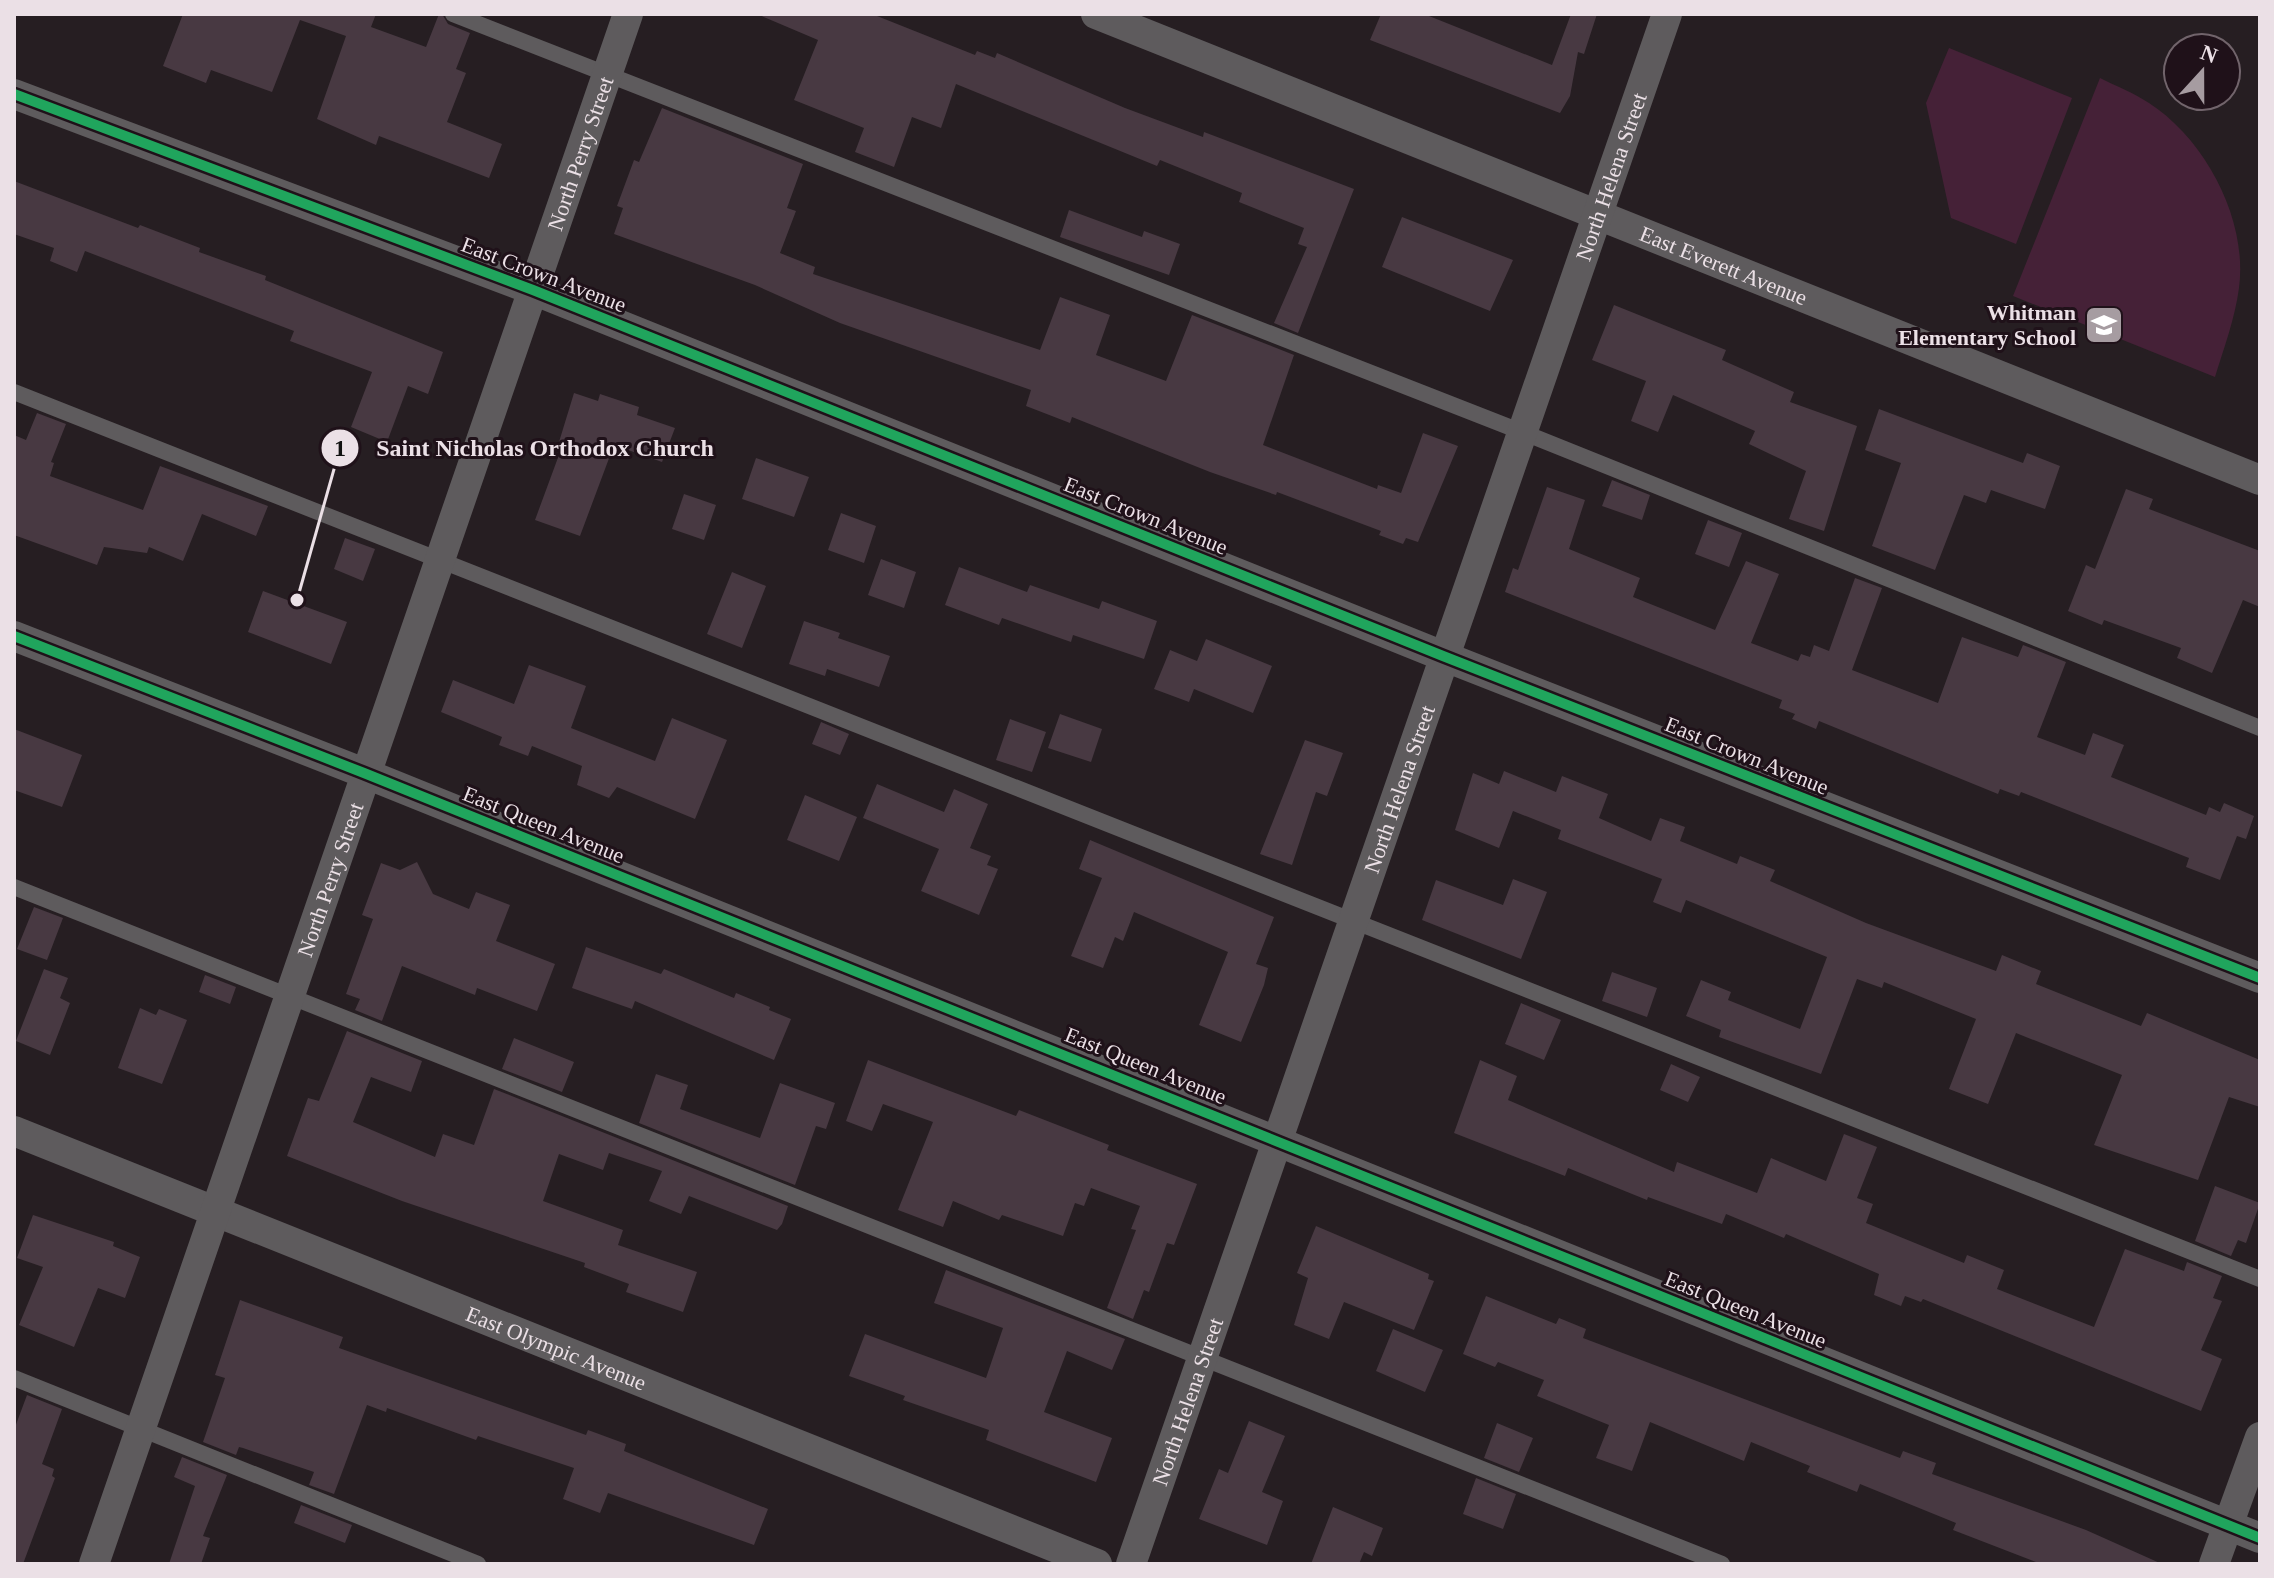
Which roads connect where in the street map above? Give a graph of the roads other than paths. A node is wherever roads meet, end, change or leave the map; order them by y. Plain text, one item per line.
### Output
1 (453, 14) edge
2 (628, 14) edge
3 (1096, 14) edge
4 (1667, 14) edge
5 (608, 73) junction
6 (14, 94) edge
7 (1600, 213) junction
8 (533, 290) junction
9 (14, 392) edge
10 (1522, 432) junction
11 (2260, 480) edge
12 (439, 558) junction
13 (14, 636) edge
14 (1443, 656) junction
15 (2260, 728) edge
16 (364, 773) junction
17 (14, 887) edge
18 (1352, 921) junction
19 (2260, 978) edge
20 (288, 993) junction
21 (14, 1131) edge
22 (1278, 1140) junction
23 (214, 1209) junction
24 (2260, 1279) edge
25 (1202, 1359) junction
26 (14, 1378) edge
27 (140, 1427) junction
28 (2260, 1437) edge
29 (2228, 1525) junction
30 (2260, 1538) edge
31 (94, 1564) edge
32 (478, 1564) edge
33 (1097, 1564) edge
34 (1131, 1564) edge
35 (1722, 1564) edge
36 (2214, 1564) edge

1 - 5 lane
2 - 5 street, North Perry Street
3 - 7 street, East Everett Avenue
4 - 7 street, North Helena Street
5 - 8 street, North Perry Street
5 - 10 lane
6 - 8 street, East Crown Avenue
7 - 10 street, North Helena Street
7 - 11 street, East Everett Avenue
8 - 12 street, North Perry Street
8 - 14 street, East Crown Avenue
9 - 12 lane
10 - 14 street, North Helena Street
10 - 15 lane
12 - 16 street, North Perry Street
12 - 18 lane
13 - 16 street, East Queen Avenue
14 - 18 street, North Helena Street
14 - 19 street, East Crown Avenue
16 - 20 street, North Perry Street
16 - 22 street, East Queen Avenue
17 - 20 lane
18 - 22 street, North Helena Street
18 - 24 lane
20 - 23 street, North Perry Street
20 - 25 lane
21 - 23 street, East Olympic Avenue
22 - 25 street, North Helena Street
22 - 29 street, East Queen Avenue
23 - 27 street, North Perry Street
23 - 33 street, East Olympic Avenue
25 - 34 street, North Helena Street
25 - 35 lane
26 - 27 lane
27 - 31 street, North Perry Street
27 - 32 lane
28 - 29 street
29 - 30 street, East Queen Avenue
29 - 36 street

